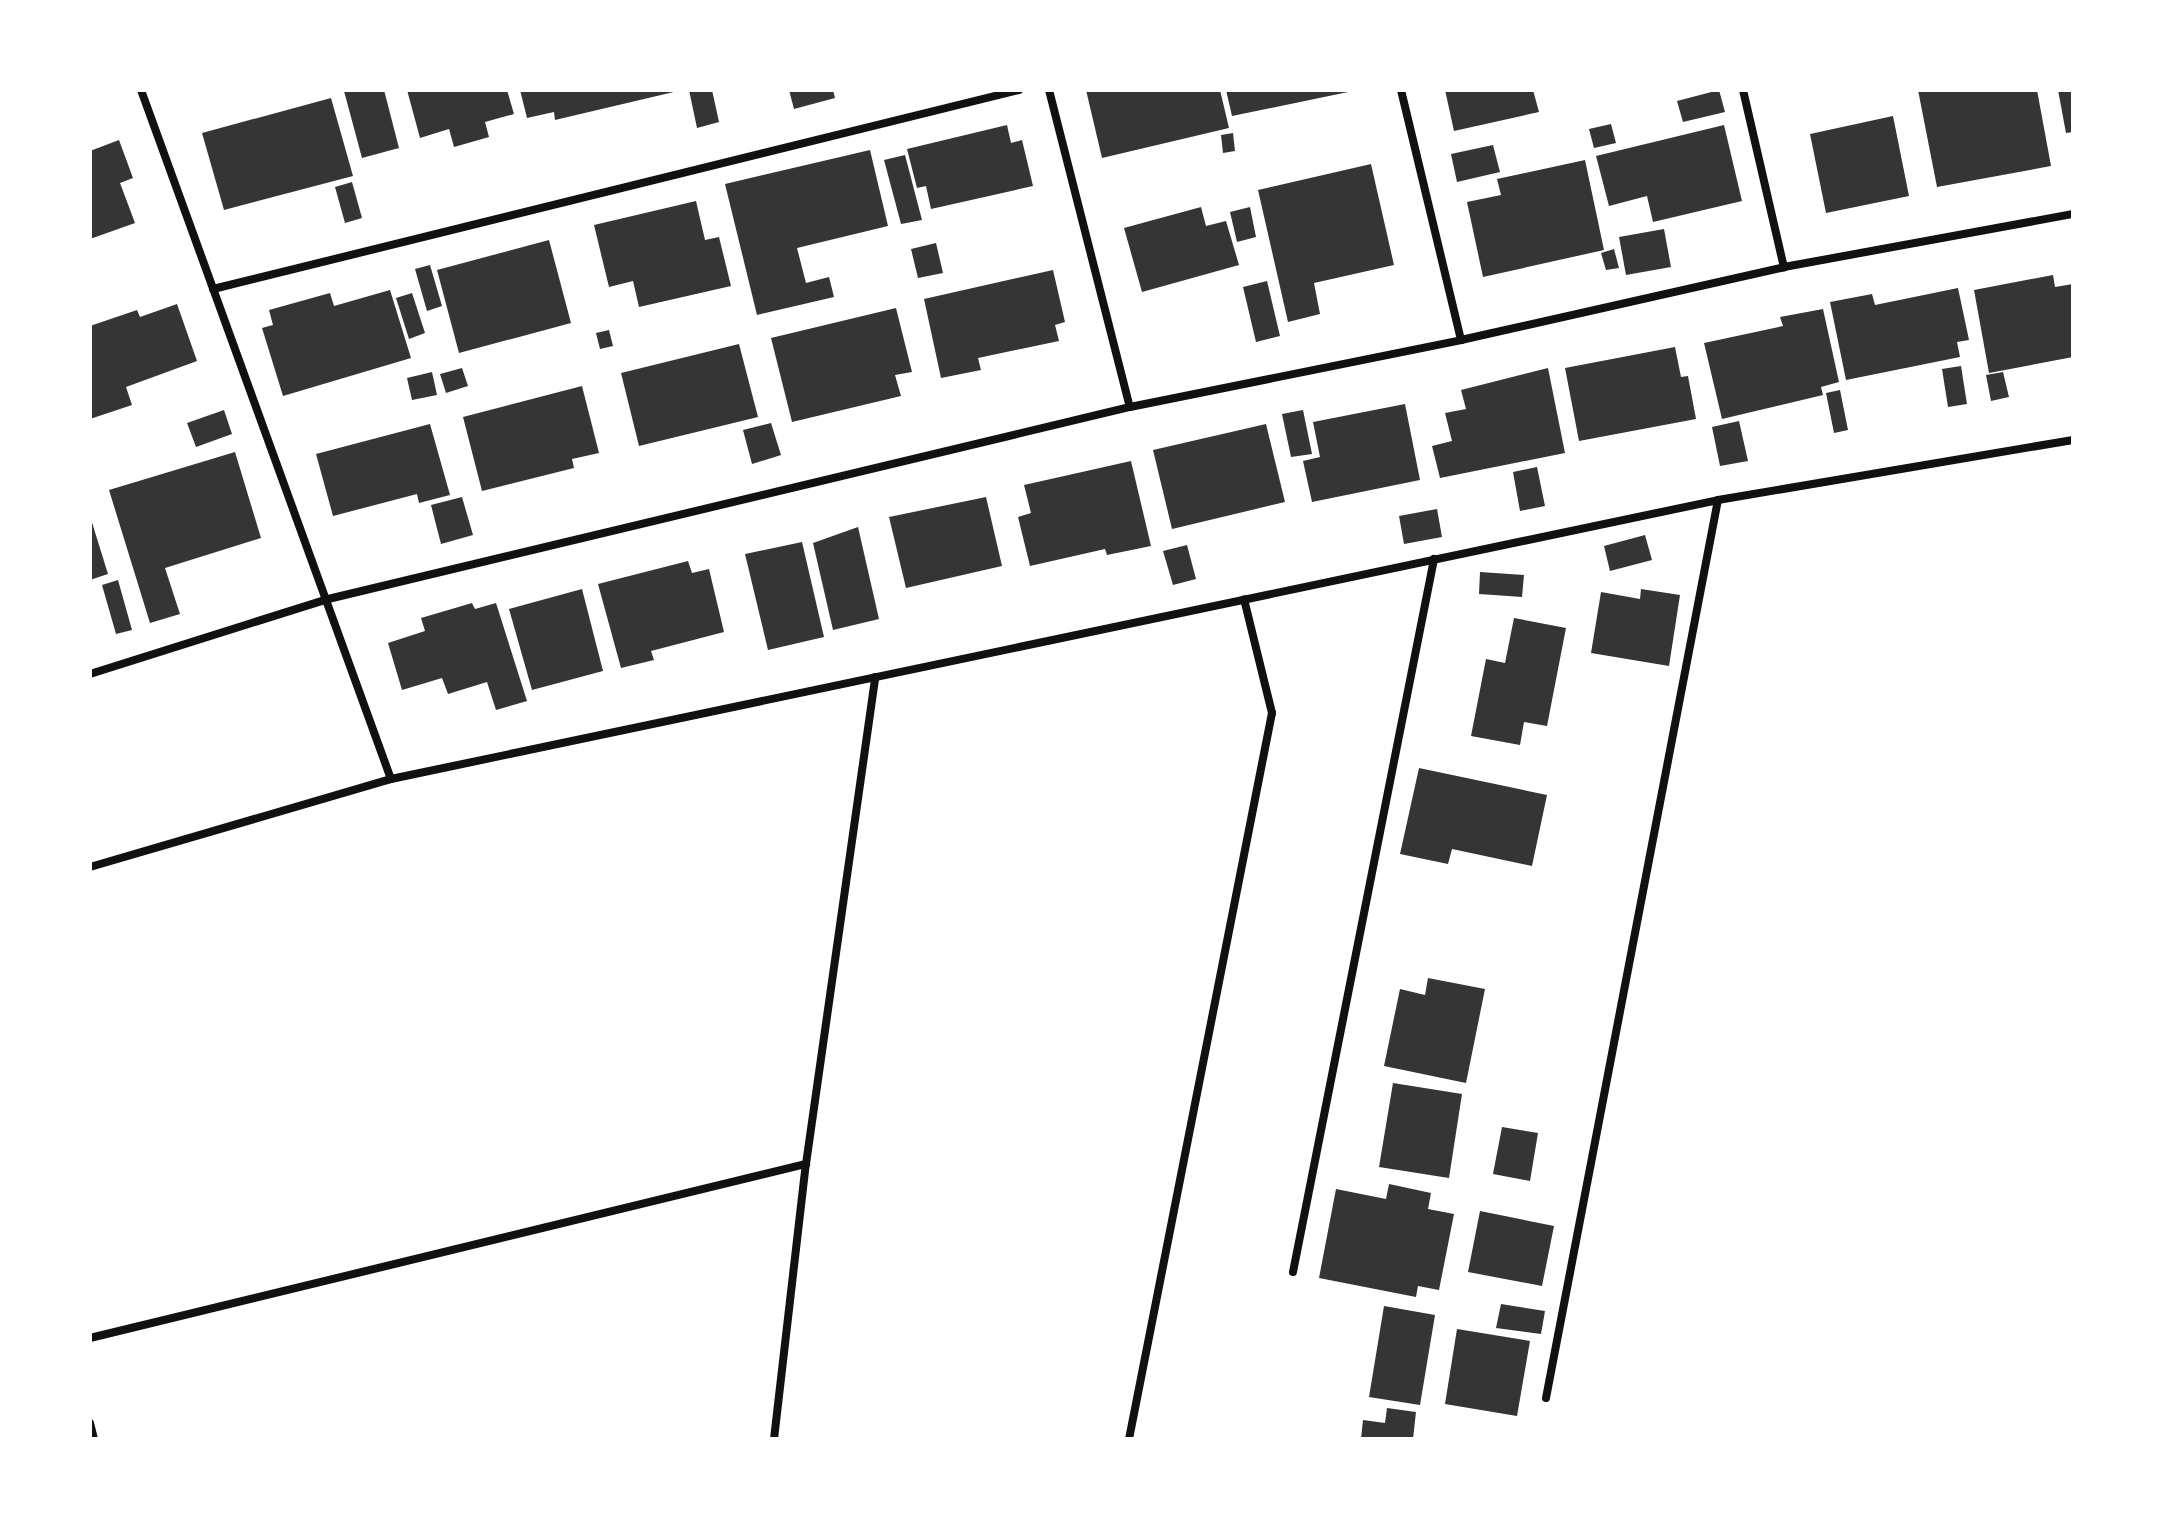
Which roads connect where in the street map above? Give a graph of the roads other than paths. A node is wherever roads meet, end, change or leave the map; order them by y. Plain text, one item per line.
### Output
1 (141, 90) edge
2 (1019, 90) edge
3 (1049, 90) edge
4 (1401, 90) edge
5 (1743, 90) edge
6 (2073, 214) edge
7 (1784, 267) junction
8 (213, 289) junction
9 (1461, 340) junction
10 (1130, 407) junction
11 (2073, 440) edge
12 (1718, 500) junction
13 (1434, 559) junction
14 (1244, 599) junction
15 (324, 600) junction
16 (90, 674) edge
17 (875, 677) junction
18 (391, 779) junction
19 (90, 867) edge
20 (806, 1164) junction
21 (1293, 1272) dead end
22 (90, 1338) edge
23 (1546, 1398) dead end
24 (90, 1423) edge
25 (94, 1439) edge
26 (774, 1439) edge
27 (1129, 1439) edge

1 - 8 street
2 - 8 street
3 - 10 street
4 - 9 street
5 - 7 street
6 - 7 street
7 - 9 street
8 - 15 street
9 - 10 street
10 - 15 street
11 - 12 street
12 - 13 street
12 - 23 street
13 - 14 street
13 - 21 street
14 - 17 street
14 - 27 street
15 - 16 street
15 - 18 street
17 - 18 street
17 - 20 street
18 - 19 street
20 - 22 street
20 - 26 street
24 - 25 street

